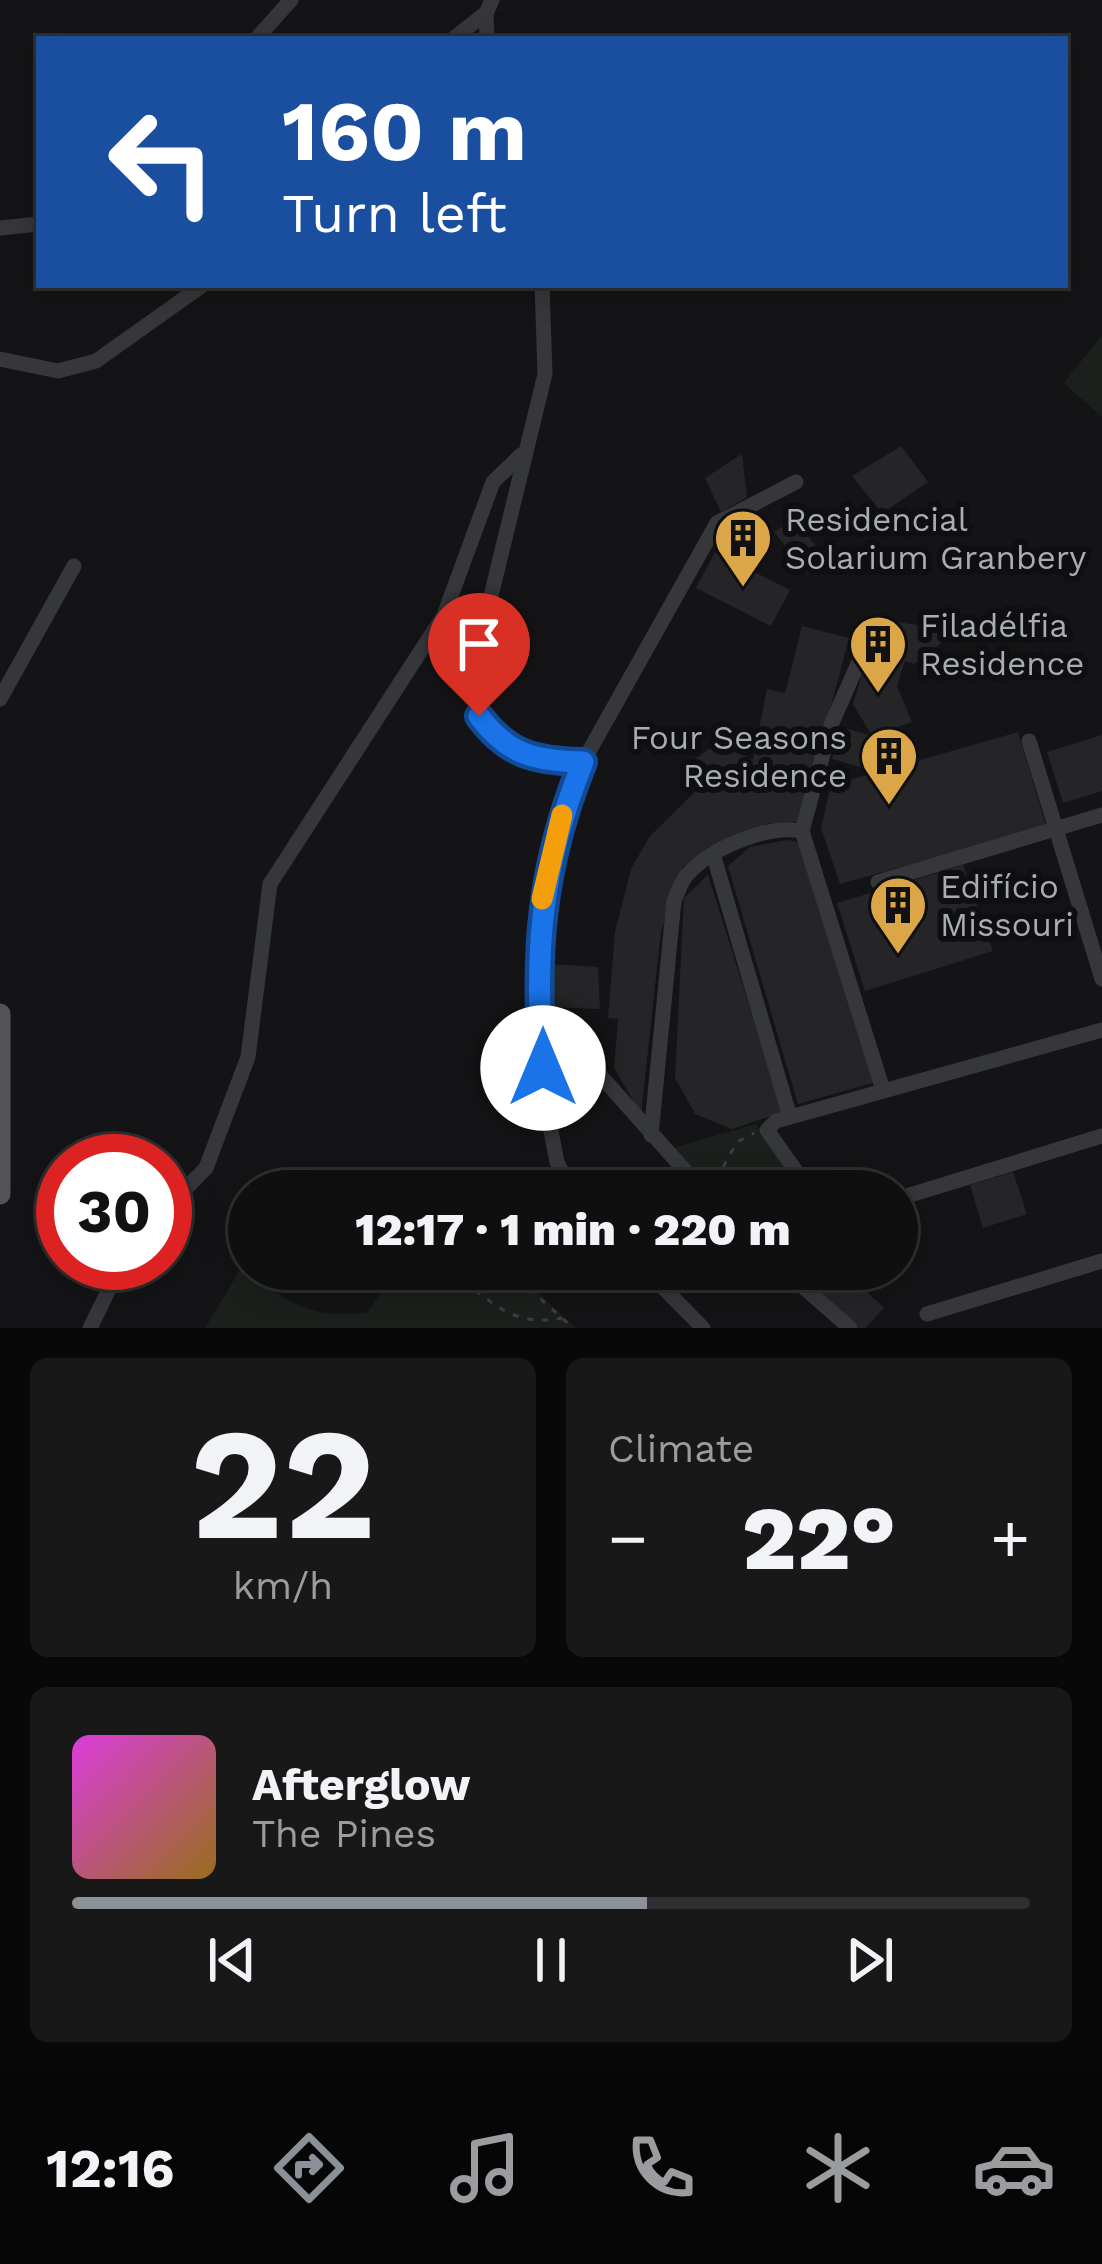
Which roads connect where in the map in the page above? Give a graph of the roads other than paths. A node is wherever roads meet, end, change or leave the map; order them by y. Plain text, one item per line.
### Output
1 (291, 0) edge
2 (489, 6) edge
3 (259, 36) edge
4 (456, 36) edge
5 (487, 36) edge
6 (36, 224) edge
7 (0, 228) edge
8 (199, 288) edge
9 (542, 288) edge
10 (0, 359) edge
11 (521, 455) junction
12 (796, 482) dead end
13 (74, 566) dead end
14 (872, 632) dead end
15 (0, 699) edge
16 (1029, 741) dead end
17 (583, 762) junction
18 (1102, 815) edge
19 (1056, 830) junction
20 (802, 831) junction
21 (714, 856) junction
22 (878, 881) dead end
23 (1102, 979) edge
24 (543, 1011) junction
25 (0, 1014) edge
26 (1102, 1030) edge
27 (0, 1078) edge
28 (883, 1090) junction
29 (790, 1117) junction
30 (651, 1135) junction
31 (1102, 1136) edge
32 (561, 1170) edge
33 (685, 1170) edge
34 (795, 1170) edge
35 (192, 1182) edge
36 (918, 1192) edge
37 (0, 1194) edge
38 (1102, 1261) edge
39 (108, 1290) edge
40 (666, 1290) edge
41 (807, 1290) edge
42 (927, 1314) dead end
43 (89, 1328) edge
44 (703, 1328) edge
45 (850, 1328) edge

1 - 3 street
2 - 4 street
2 - 5 street
6 - 7 street
8 - 10 street
9 - 11 street
11 - 17 street
11 - 35 street
12 - 17 street
13 - 15 street
14 - 20 street
16 - 19 street
17 - 24 street
18 - 19 street
19 - 22 street
19 - 23 street
20 - 21 street
20 - 28 street
21 - 29 street
21 - 30 street
24 - 30 street
24 - 32 street
25 - 27 main road
26 - 28 street
27 - 37 main road
28 - 29 street
29 - 34 street
30 - 33 street
31 - 36 street
38 - 42 street
39 - 43 street
40 - 44 street
41 - 45 street

